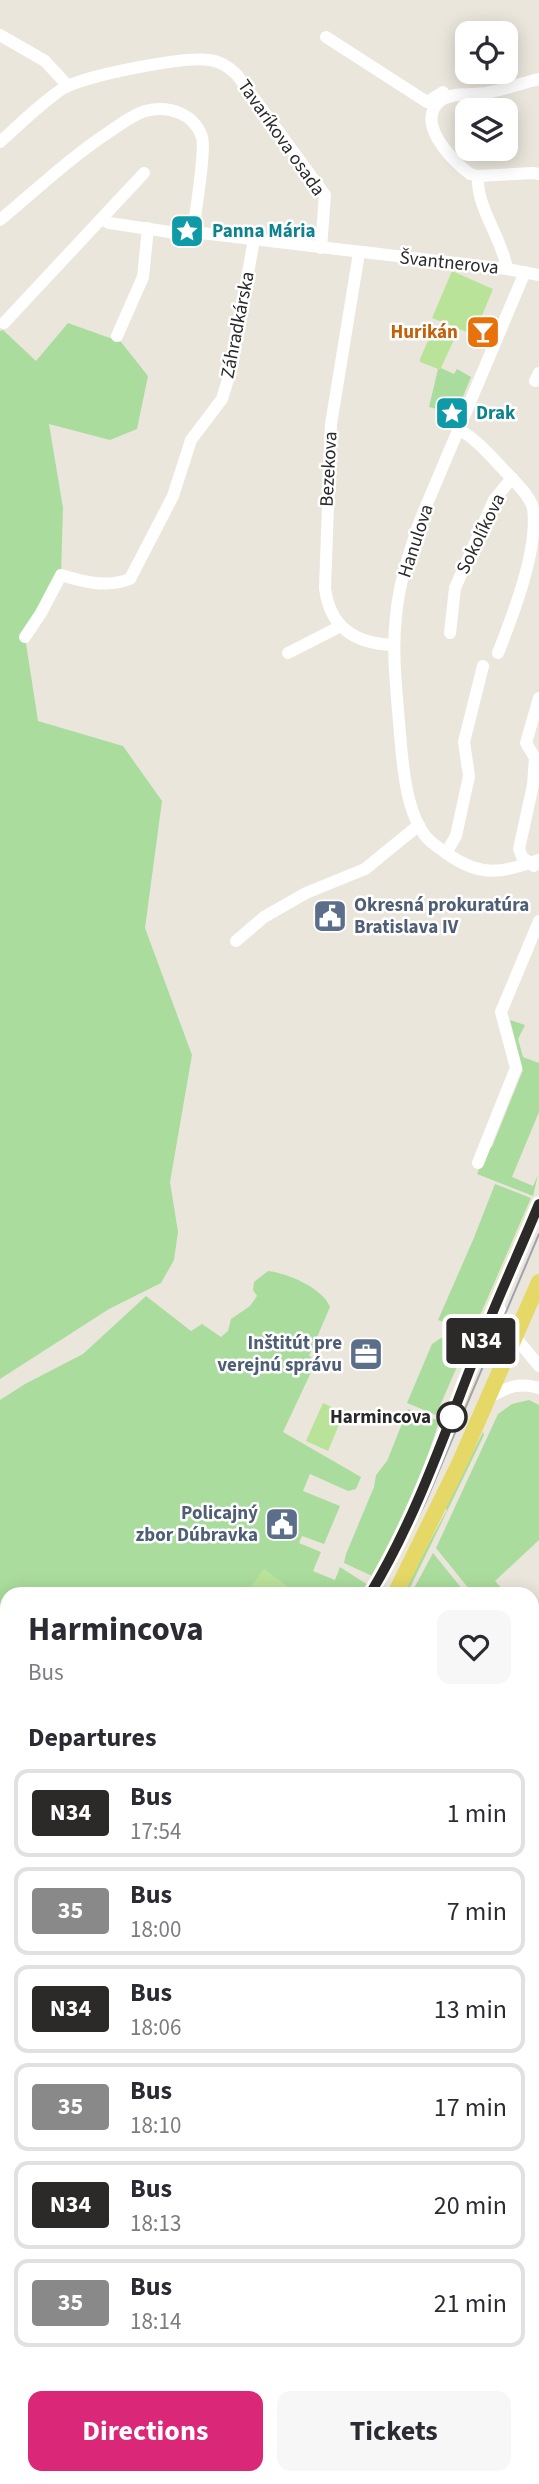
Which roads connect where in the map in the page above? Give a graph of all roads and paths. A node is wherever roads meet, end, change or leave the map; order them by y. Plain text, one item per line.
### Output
1 (0, 35) edge
2 (326, 37) dead end
3 (539, 79) edge
4 (68, 86) junction
5 (448, 97) junction
6 (0, 142) edge
7 (144, 173) dead end
8 (539, 174) edge
9 (478, 176) junction
10 (102, 219) junction
11 (0, 220) edge
12 (148, 228) junction
13 (193, 233) junction
14 (254, 240) junction
15 (321, 248) junction
16 (359, 253) junction
17 (507, 269) junction
18 (525, 272) junction
19 (539, 275) edge
20 (5, 323) dead end
21 (117, 336) dead end
22 (459, 429) junction
23 (512, 478) junction
24 (341, 626) junction
25 (450, 633) dead end
26 (25, 637) dead end
27 (394, 645) junction
28 (288, 653) dead end
29 (498, 653) dead end
30 (483, 666) dead end
31 (539, 698) edge
32 (419, 825) junction
33 (446, 853) junction
34 (536, 864) edge
35 (539, 921) edge
36 (236, 941) dead end
37 (478, 1163) dead end
38 (539, 1204) edge
39 (539, 1282) edge
40 (497, 1302) junction
41 (516, 1336) junction
42 (480, 1342) junction
43 (539, 1366) edge
44 (539, 1388) edge
45 (490, 1397) junction
46 (374, 1587) edge
47 (399, 1587) edge

1 - 4 street
2 - 5 street
3 - 5 street
4 - 6 street, Tavaríkova osada
4 - 15 street, Tavaríkova osada
5 - 9 street
7 - 10 street
8 - 9 street
9 - 17 street
10 - 12 street
10 - 20 street
11 - 13 street
12 - 13 street
12 - 21 street
13 - 14 street
14 - 15 street
14 - 26 street, Záhradkárska
15 - 16 street, Švantnerova
16 - 17 street, Švantnerova
16 - 24 street, Bezekova
17 - 18 street, Švantnerova
18 - 19 street, Švantnerova
18 - 22 street, Hanulova
22 - 23 street
22 - 27 street, Hanulova
23 - 25 street, Sokolíkova
23 - 29 street
24 - 27 street
24 - 28 street
27 - 32 street, Hanulova
30 - 33 street
31 - 34 street
32 - 33 street, Hanulova
32 - 36 street
33 - 34 street, Hanulova
35 - 37 street
38 - 40 main road
39 - 41 main road
40 - 41 street
40 - 42 main road
41 - 42 street
41 - 43 street
41 - 45 main road
42 - 46 main road
44 - 45 street
45 - 47 main road

